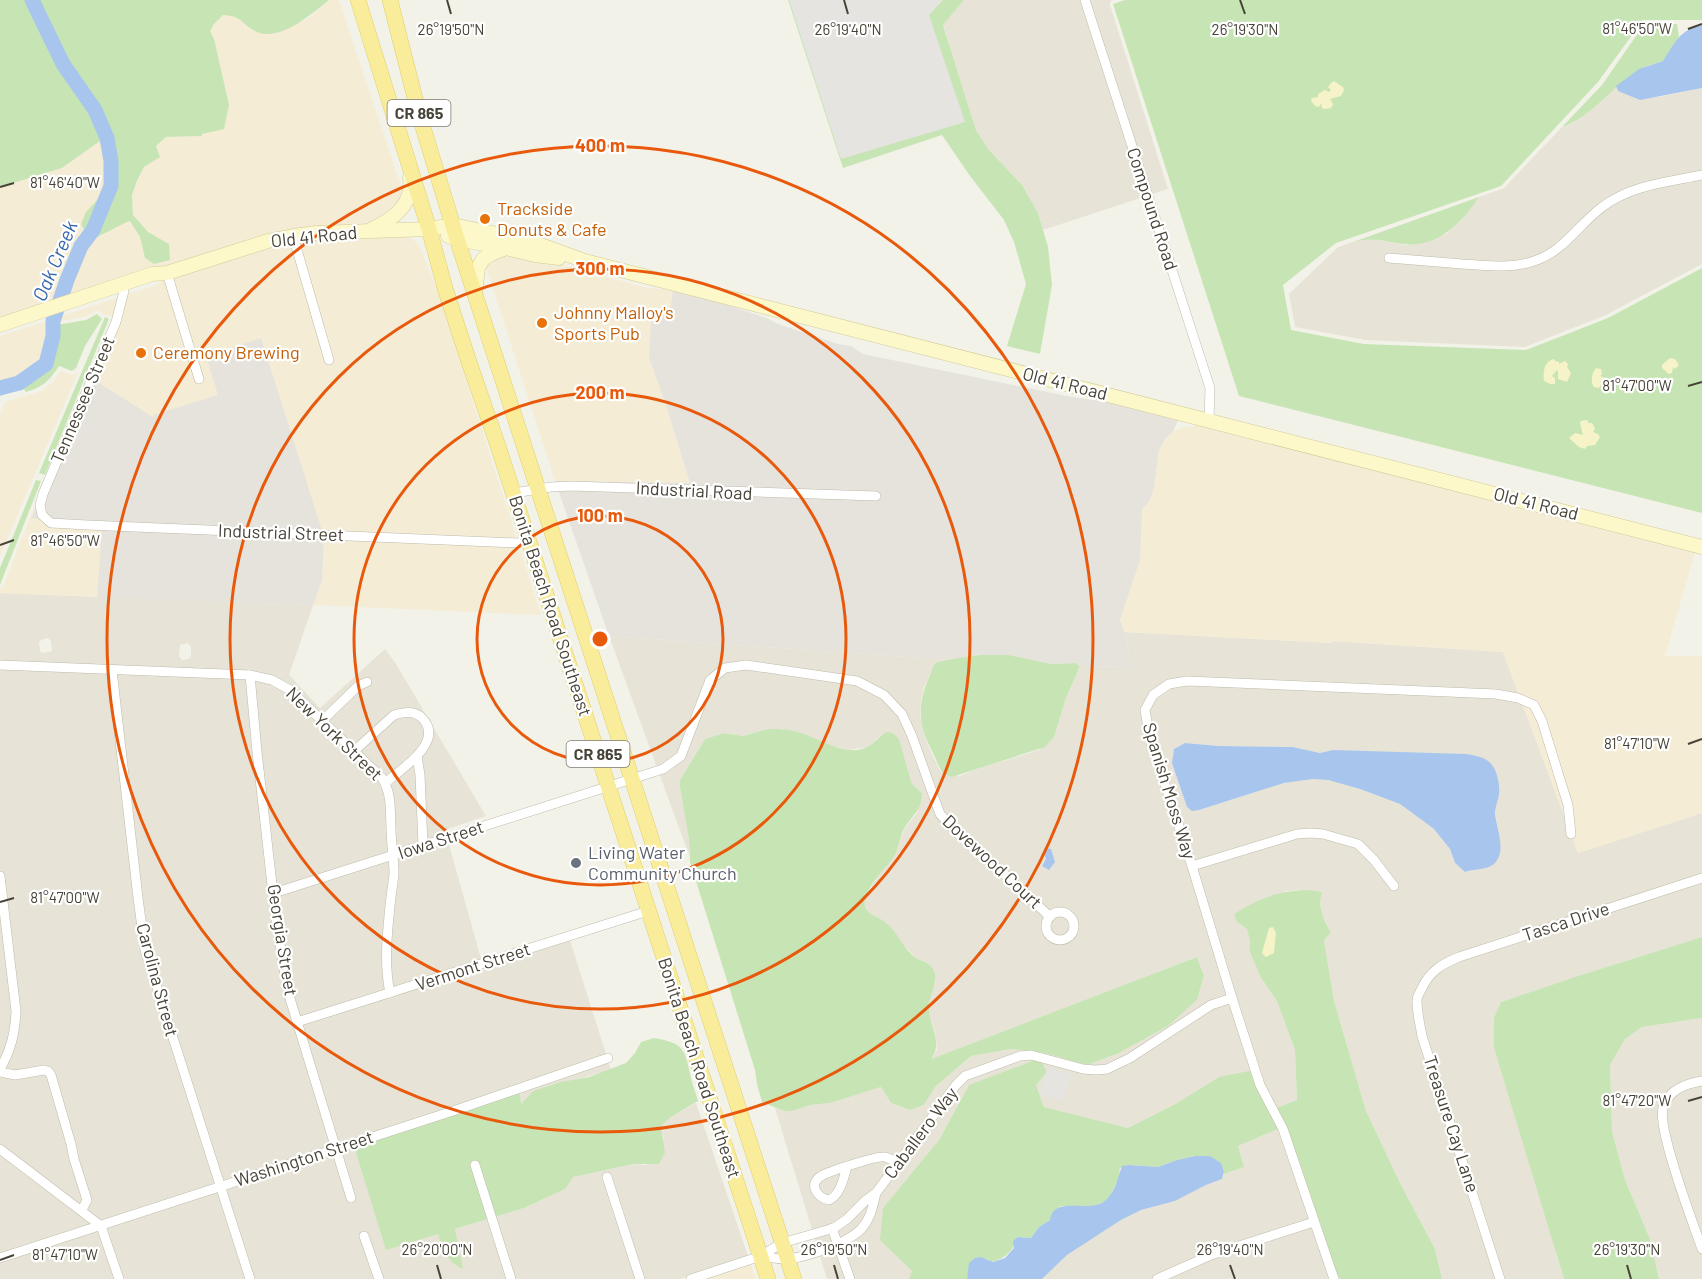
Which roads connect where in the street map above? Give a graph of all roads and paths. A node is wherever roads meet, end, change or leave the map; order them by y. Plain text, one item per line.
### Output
1 (358, 0) edge
2 (390, 0) edge
3 (1085, 0) edge
4 (408, 160) junction
5 (1702, 175) edge
6 (429, 229) junction
7 (368, 231) junction
8 (455, 232) junction
9 (293, 236) junction
10 (506, 248) junction
11 (1389, 258) dead end
12 (585, 261) junction
13 (167, 273) junction
14 (124, 291) junction
15 (475, 293) junction
16 (76, 302) junction
17 (35, 316) junction
18 (0, 325) edge
19 (0, 332) edge
20 (329, 360) dead end
21 (199, 379) dead end
22 (1209, 420) junction
23 (538, 489) junction
24 (514, 493) junction
25 (876, 496) dead end
26 (41, 510) joint
27 (529, 540) junction
28 (1702, 547) edge
29 (0, 665) edge
30 (112, 670) junction
31 (250, 675) junction
32 (367, 682) dead end
33 (322, 721) junction
34 (354, 750) junction
35 (417, 756) junction
36 (632, 778) junction
37 (385, 783) junction
38 (608, 787) junction
39 (1571, 834) dead end
40 (423, 845) junction
41 (394, 855) junction
42 (1192, 866) junction
43 (0, 876) edge
44 (1702, 878) edge
45 (1394, 886) dead end
46 (274, 893) junction
47 (648, 911) junction
48 (1050, 917) dead end
49 (1433, 972) joint
50 (390, 993) junction
51 (1232, 998) junction
52 (297, 1022) junction
53 (608, 1058) dead end
54 (0, 1071) edge
55 (1702, 1081) edge
56 (0, 1149) edge
57 (336, 1149) junction
58 (898, 1164) junction
59 (475, 1165) dead end
60 (847, 1167) dead end
61 (607, 1177) dead end
62 (220, 1187) junction
63 (876, 1193) junction
64 (351, 1198) dead end
65 (82, 1210) junction
66 (1314, 1222) junction
67 (101, 1226) junction
68 (832, 1228) junction
69 (364, 1236) dead end
70 (782, 1243) junction
71 (838, 1244) junction
72 (1702, 1249) edge
73 (761, 1256) junction
74 (0, 1258) edge
75 (787, 1259) junction
76 (119, 1279) edge
77 (250, 1279) edge
78 (379, 1279) edge
79 (512, 1279) edge
80 (640, 1279) edge
81 (691, 1279) edge
82 (768, 1279) edge
83 (794, 1279) edge
84 (850, 1279) edge
85 (1157, 1279) edge
86 (1334, 1279) edge
87 (1500, 1279) edge

1 - 4 main road, Bonita Beach Road Southeast / CR 865
2 - 8 main road, Bonita Beach Road Southeast / CR 865
3 - 22 street, Compound Road
4 - 6 main road, Bonita Beach Road Southeast / CR 865
4 - 7 street
5 - 11 street
6 - 7 street, Old 41 Road
6 - 8 street, Old 41 Road
6 - 24 main road, Bonita Beach Road Southeast / CR 865
7 - 9 street, Old 41 Road
8 - 10 street, Old 41 Road
8 - 12 street, Old 41 Road
8 - 15 main road, Bonita Beach Road Southeast / CR 865
9 - 13 street, Old 41 Road
9 - 20 street
10 - 12 street, Old 41 Road
10 - 15 street
12 - 22 street, Old 41 Road
13 - 14 street, Old 41 Road
13 - 16 street, Old 41 Road
13 - 21 street
14 - 16 street, Old 41 Road
14 - 26 street, Tennessee Street
15 - 23 main road, Bonita Beach Road Southeast / CR 865
16 - 17 street, Old 41 Road
17 - 18 street, Old 41 Road
17 - 19 street, Old 41 Road
22 - 28 street, Old 41 Road
23 - 24 street, Industrial Road
23 - 25 street, Industrial Road
23 - 36 main road, Bonita Beach Road Southeast / CR 865
24 - 27 main road, Bonita Beach Road Southeast / CR 865
26 - 27 street, Industrial Street
27 - 38 main road, Bonita Beach Road Southeast / CR 865
29 - 30 street, New York Street
30 - 31 street, New York Street
30 - 62 street, Carolina Street
31 - 33 street, New York Street
31 - 46 street, Georgia Street
32 - 33 street
33 - 34 street, New York Street
34 - 35 street
34 - 37 street, New York Street
35 - 37 street
35 - 40 street
36 - 38 street, Dovewood Court
36 - 48 street, Dovewood Court
36 - 70 main road, Bonita Beach Road Southeast / CR 865
37 - 41 street, New York Street
38 - 40 street, Iowa Street
38 - 47 main road, Bonita Beach Road Southeast / CR 865
39 - 42 street, Spanish Moss Way
40 - 41 street, Iowa Street
41 - 46 street, Iowa Street
41 - 50 street, New York Street
42 - 45 street
42 - 51 street, Spanish Moss Way
43 - 54 street
44 - 49 street, Tasca Drive
46 - 52 street, Georgia Street
47 - 50 street, Vermont Street
47 - 73 main road, Bonita Beach Road Southeast / CR 865
49 - 87 street, Treasure Cay Lane
50 - 52 street, Vermont Street
51 - 58 street, Caballero Way
51 - 66 street, Spanish Moss Way
52 - 57 street, Georgia Street
53 - 57 street, Washington Street
54 - 65 street
55 - 72 street
56 - 65 street
57 - 62 street, Washington Street
57 - 64 street, Georgia Street
58 - 60 street
58 - 63 street, Caballero Way
59 - 79 street
61 - 80 street
62 - 67 street, Washington Street
62 - 77 street, Carolina Street
63 - 68 street, Caballero Way
63 - 71 street, Caballero Way
65 - 67 street
66 - 85 street
66 - 86 street, Spanish Moss Way
67 - 74 street, Washington Street
67 - 76 street
68 - 70 street, Caballero Way
68 - 71 street
69 - 78 street
70 - 73 street, Caballero Way
70 - 75 main road, Bonita Beach Road Southeast / CR 865
71 - 75 street, Caballero Way
71 - 84 street
73 - 75 street, Caballero Way
73 - 81 street
73 - 82 main road, Bonita Beach Road Southeast / CR 865
75 - 83 main road, Bonita Beach Road Southeast / CR 865

